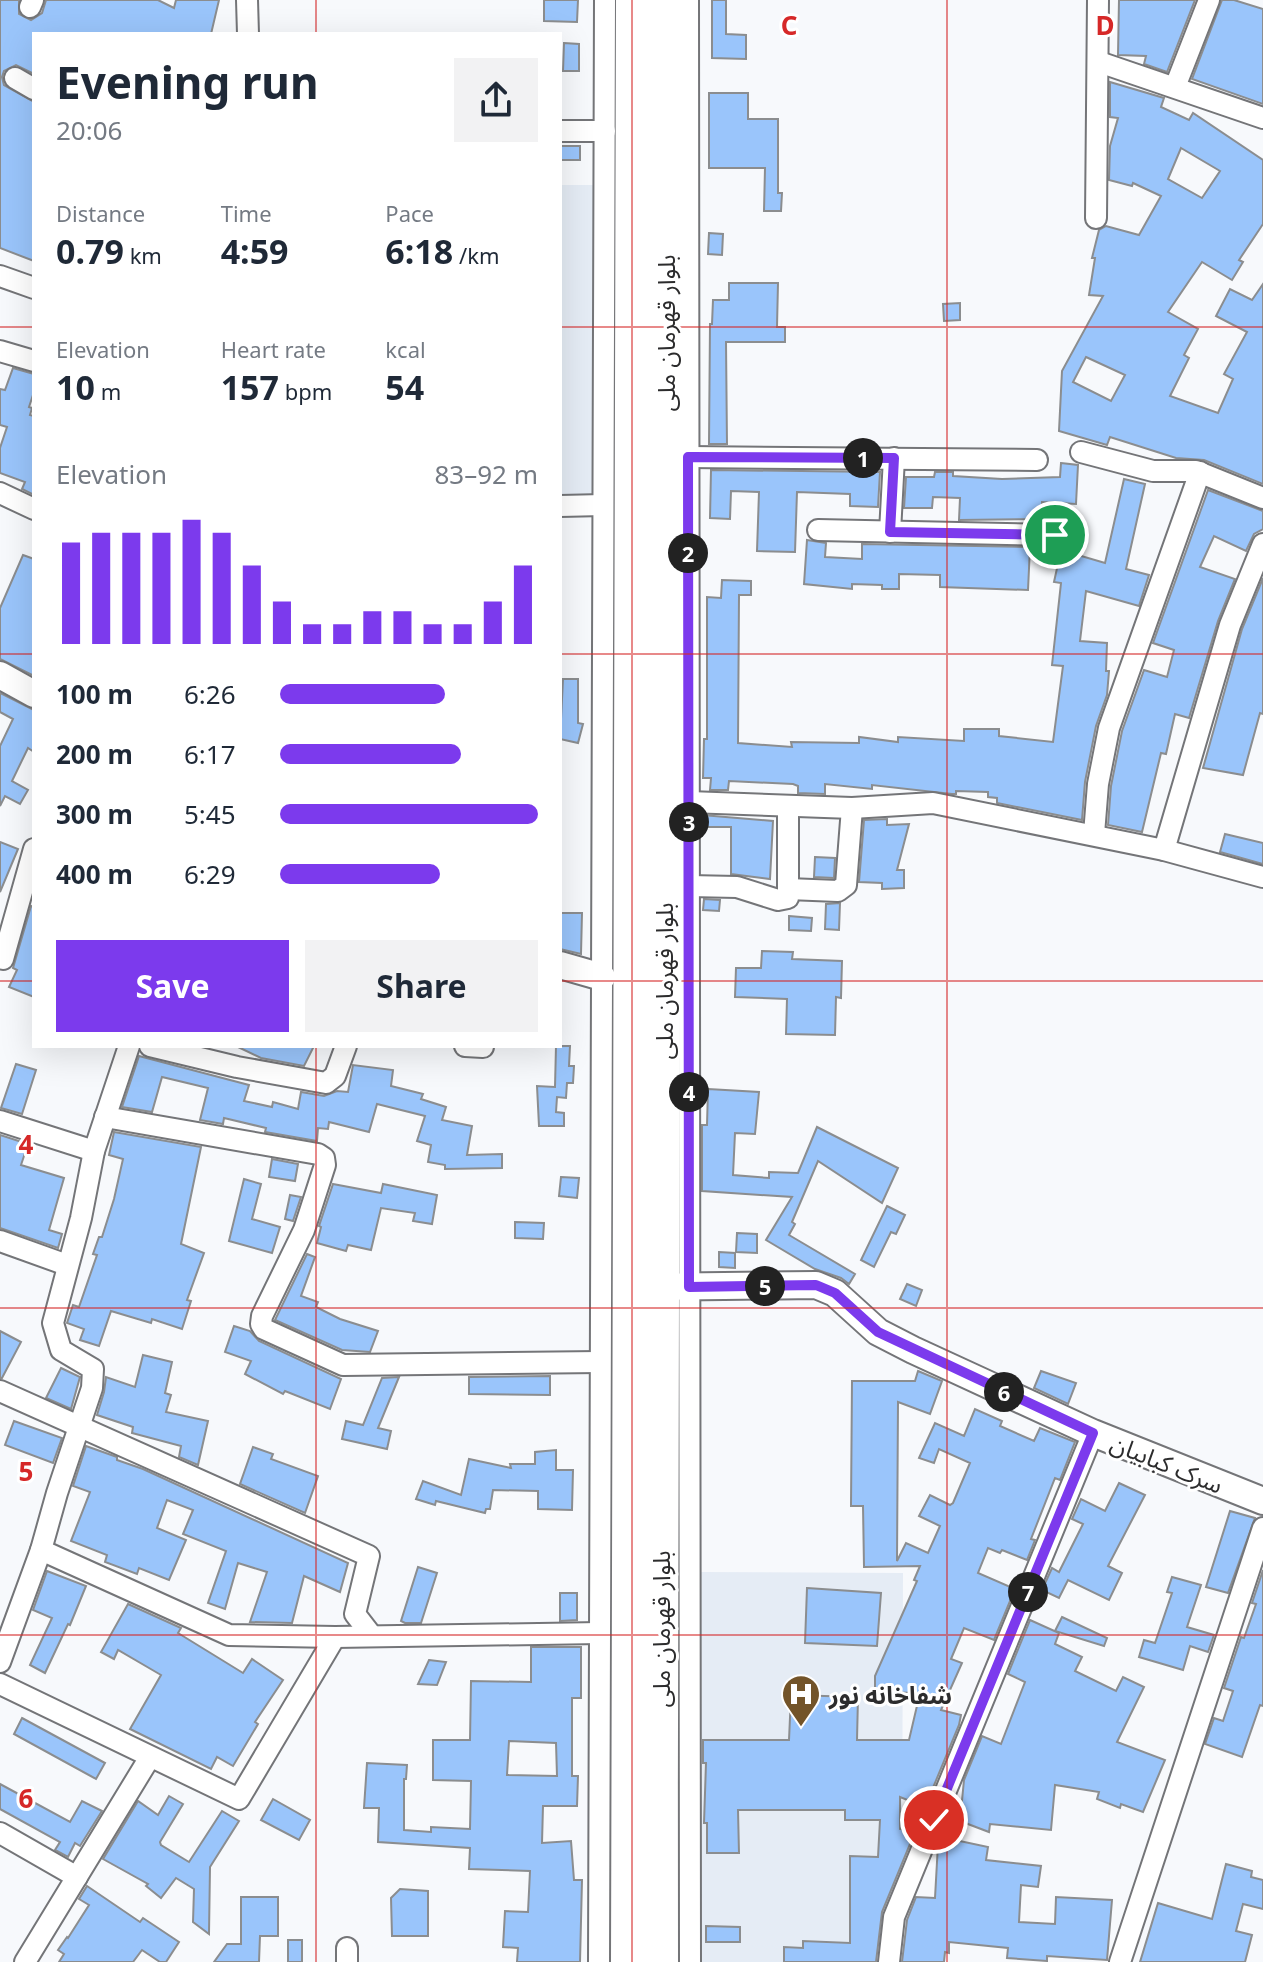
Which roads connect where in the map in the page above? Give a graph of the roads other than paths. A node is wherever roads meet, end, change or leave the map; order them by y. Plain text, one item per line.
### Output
1 (247, 0) edge
2 (605, 0) edge
3 (633, 0) edge
4 (665, 0) edge
5 (688, 0) edge
6 (1098, 0) edge
7 (1209, 0) edge
8 (248, 32) edge
9 (1099, 62) junction
10 (15, 78) dead end
11 (1175, 87) junction
12 (32, 88) edge
13 (1263, 118) edge
14 (562, 131) edge
15 (605, 131) junction
16 (1096, 218) dead end
17 (0, 276) edge
18 (32, 287) edge
19 (0, 351) edge
20 (32, 360) edge
21 (1081, 452) dead end
22 (688, 457) junction
23 (894, 458) junction
24 (1037, 460) dead end
25 (1200, 472) junction
26 (0, 493) edge
27 (1263, 498) edge
28 (603, 505) junction
29 (562, 506) edge
30 (32, 508) edge
31 (818, 530) dead end
32 (890, 532) junction
33 (1055, 535) dead end
34 (1262, 548) edge
35 (0, 675) edge
36 (32, 685) edge
37 (689, 802) junction
38 (788, 806) junction
39 (852, 808) junction
40 (1094, 834) junction
41 (1164, 850) junction
42 (32, 856) edge
43 (1263, 877) edge
44 (689, 886) junction
45 (788, 889) junction
46 (0, 958) edge
47 (562, 966) edge
48 (602, 977) junction
49 (128, 1048) edge
50 (158, 1048) edge
51 (345, 1048) edge
52 (105, 1117) junction
53 (0, 1121) edge
54 (94, 1151) junction
55 (0, 1241) edge
56 (67, 1265) junction
57 (659, 1287) junction
58 (600, 1362) junction
59 (0, 1391) edge
60 (80, 1428) junction
61 (1093, 1433) junction
62 (1263, 1501) edge
63 (1263, 1528) edge
64 (41, 1550) junction
65 (600, 1633) junction
66 (372, 1636) junction
67 (335, 1637) junction
68 (0, 1662) edge
69 (0, 1684) edge
70 (150, 1757) junction
71 (0, 1833) edge
72 (77, 1877) junction
73 (25, 1962) edge
74 (599, 1962) edge
75 (628, 1962) edge
76 (661, 1962) edge
77 (690, 1962) edge
78 (889, 1962) edge
79 (1120, 1962) edge

1 - 8 street
2 - 15 street
3 - 57 highway, بلوار قهرمان ملی
4 - 57 highway, بلوار قهرمان ملی
5 - 22 street
6 - 9 street
7 - 11 street
9 - 11 street
9 - 16 street
10 - 12 street
11 - 13 street
14 - 15 street
15 - 28 street
17 - 18 street
19 - 20 street
21 - 25 street
22 - 23 street
22 - 37 street
23 - 24 street
23 - 32 street
25 - 27 street
25 - 40 street
26 - 30 street
28 - 29 street
28 - 48 street
31 - 32 street
32 - 33 street
34 - 41 street
35 - 36 street
37 - 38 street
37 - 44 street
38 - 39 street
38 - 45 street
39 - 40 street
39 - 45 street
40 - 41 street
41 - 43 street
42 - 46 street
44 - 45 street
44 - 57 street
47 - 48 street
48 - 58 street
49 - 52 street
50 - 51 street
52 - 54 street
52 - 58 street
53 - 54 street
54 - 56 street
55 - 56 street
56 - 60 street
57 - 61 street, سرک کبابیان
57 - 75 highway, بلوار قهرمان ملی
57 - 76 highway, بلوار قهرمان ملی
57 - 77 street
58 - 65 street
59 - 60 street
60 - 64 street
60 - 66 street
61 - 62 street, سرک کبابیان
61 - 78 street
63 - 79 street
64 - 67 street
64 - 68 street
65 - 66 street
65 - 74 street
66 - 67 street
67 - 70 street
69 - 70 street
70 - 72 street
71 - 72 street
72 - 73 street

